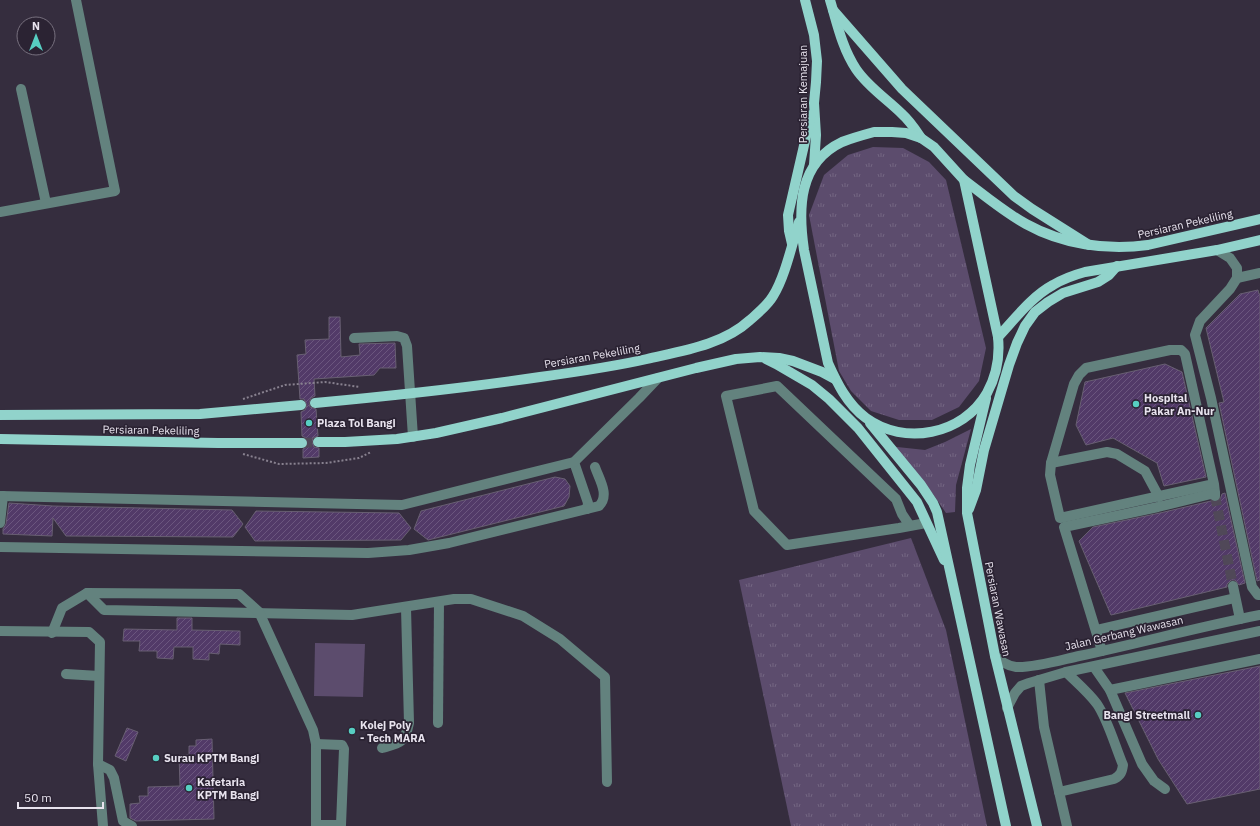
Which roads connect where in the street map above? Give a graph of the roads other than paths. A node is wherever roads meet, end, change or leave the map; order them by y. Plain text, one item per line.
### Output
1 (76, 0) edge
2 (805, 0) edge
3 (830, 0) edge
4 (833, 10) junction
5 (21, 89) dead end
6 (814, 103) junction
7 (921, 138) junction
8 (814, 165) junction
9 (964, 180) junction
10 (46, 203) junction
11 (0, 212) edge
12 (801, 218) junction
13 (1260, 219) edge
14 (1260, 240) edge
15 (792, 244) junction
16 (1089, 245) junction
17 (1217, 250) junction
18 (1117, 266) junction
19 (1260, 273) edge
20 (1237, 278) junction
21 (998, 337) junction
22 (354, 338) dead end
23 (760, 357) junction
24 (658, 378) junction
25 (835, 379) junction
26 (410, 394) junction
27 (987, 394) junction
28 (315, 403) dead end
29 (301, 405) dead end
30 (0, 415) edge
31 (865, 417) junction
32 (413, 437) junction
33 (0, 438) edge
34 (318, 442) tunnel mouth
35 (302, 443) tunnel mouth
36 (574, 462) junction
37 (1051, 463) junction
38 (595, 466) dead end
39 (1215, 491) junction
40 (1, 496) edge
41 (1159, 497) junction
42 (587, 510) junction
43 (967, 513) junction
44 (902, 514) junction
45 (926, 523) junction
46 (1062, 523) junction
47 (0, 524) edge
48 (910, 526) junction
49 (900, 528) junction
50 (0, 547) edge
51 (950, 572) junction
52 (1233, 586) tunnel mouth
53 (87, 593) junction
54 (1260, 595) edge
55 (1235, 598) junction
56 (439, 602) junction
57 (406, 608) junction
58 (259, 612) junction
59 (1260, 615) edge
60 (1240, 619) junction
61 (1096, 630) junction
62 (0, 631) edge
63 (1260, 631) edge
64 (52, 633) junction
65 (1102, 651) junction
66 (995, 656) junction
67 (1260, 659) edge
68 (1094, 666) junction
69 (1066, 672) junction
70 (66, 674) dead end
71 (99, 676) junction
72 (1039, 680) junction
73 (1110, 690) junction
74 (1007, 708) junction
75 (438, 723) dead end
76 (316, 744) junction
77 (382, 748) dead end
78 (98, 764) junction
79 (607, 782) dead end
80 (1165, 789) dead end
81 (1059, 792) junction
82 (316, 825) edge
83 (103, 826) edge
84 (132, 826) edge
85 (1006, 826) edge
86 (1037, 826) edge
87 (1068, 826) edge

1 - 10 street
2 - 6 main road, Persiaran Kemajuan
3 - 4 main road
4 - 7 main road
4 - 16 main road
5 - 10 street
6 - 8 main road, Persiaran Kemajuan
6 - 15 main road
7 - 8 main road
7 - 9 main road, Persiaran Pekeliling
8 - 12 main road
9 - 16 main road, Persiaran Pekeliling
9 - 21 main road
10 - 11 street
12 - 15 main road, Persiaran Pekeliling
12 - 25 main road
13 - 16 main road, Persiaran Pekeliling
14 - 17 main road
15 - 26 main road, Persiaran Pekeliling
17 - 18 main road
17 - 20 street
18 - 21 main road
18 - 43 main road
19 - 20 street
20 - 54 street
21 - 27 main road
22 - 26 street
23 - 24 main road
23 - 25 main road
23 - 45 main road
24 - 32 main road
24 - 36 street
25 - 31 main road
26 - 28 main road, Persiaran Pekeliling
26 - 32 street
27 - 31 main road
27 - 43 main road, Persiaran Wawasan
29 - 30 main road, Persiaran Pekeliling
31 - 51 main road
32 - 34 main road
33 - 35 main road, Persiaran Pekeliling
36 - 40 street
36 - 42 street
37 - 39 street
37 - 41 street
37 - 46 street
38 - 42 street
39 - 41 street
39 - 46 street
40 - 47 street
41 - 46 street
42 - 50 street
43 - 66 main road, Persiaran Wawasan
44 - 48 street
44 - 49 street
44 - 49 street
45 - 48 street
45 - 51 main road
46 - 61 street
48 - 49 street
51 - 85 main road
52 - 55 street
53 - 58 street
53 - 58 street
53 - 64 street
55 - 60 street
55 - 61 street
56 - 57 street
56 - 75 street
56 - 79 street
57 - 58 street
57 - 77 street
58 - 76 street
59 - 60 street, Jalan Gerbang Wawasan
60 - 65 street, Jalan Gerbang Wawasan
61 - 65 street
62 - 64 street
63 - 68 street
64 - 71 street
65 - 66 street, Jalan Gerbang Wawasan
66 - 74 main road, Persiaran Wawasan
67 - 73 street
68 - 69 street
68 - 73 street
69 - 72 street
69 - 81 street
70 - 71 street
71 - 78 street
72 - 74 street
72 - 81 street
73 - 80 street
74 - 86 main road, Persiaran Wawasan
76 - 82 street
76 - 82 street
78 - 83 street
78 - 84 street
81 - 87 street

